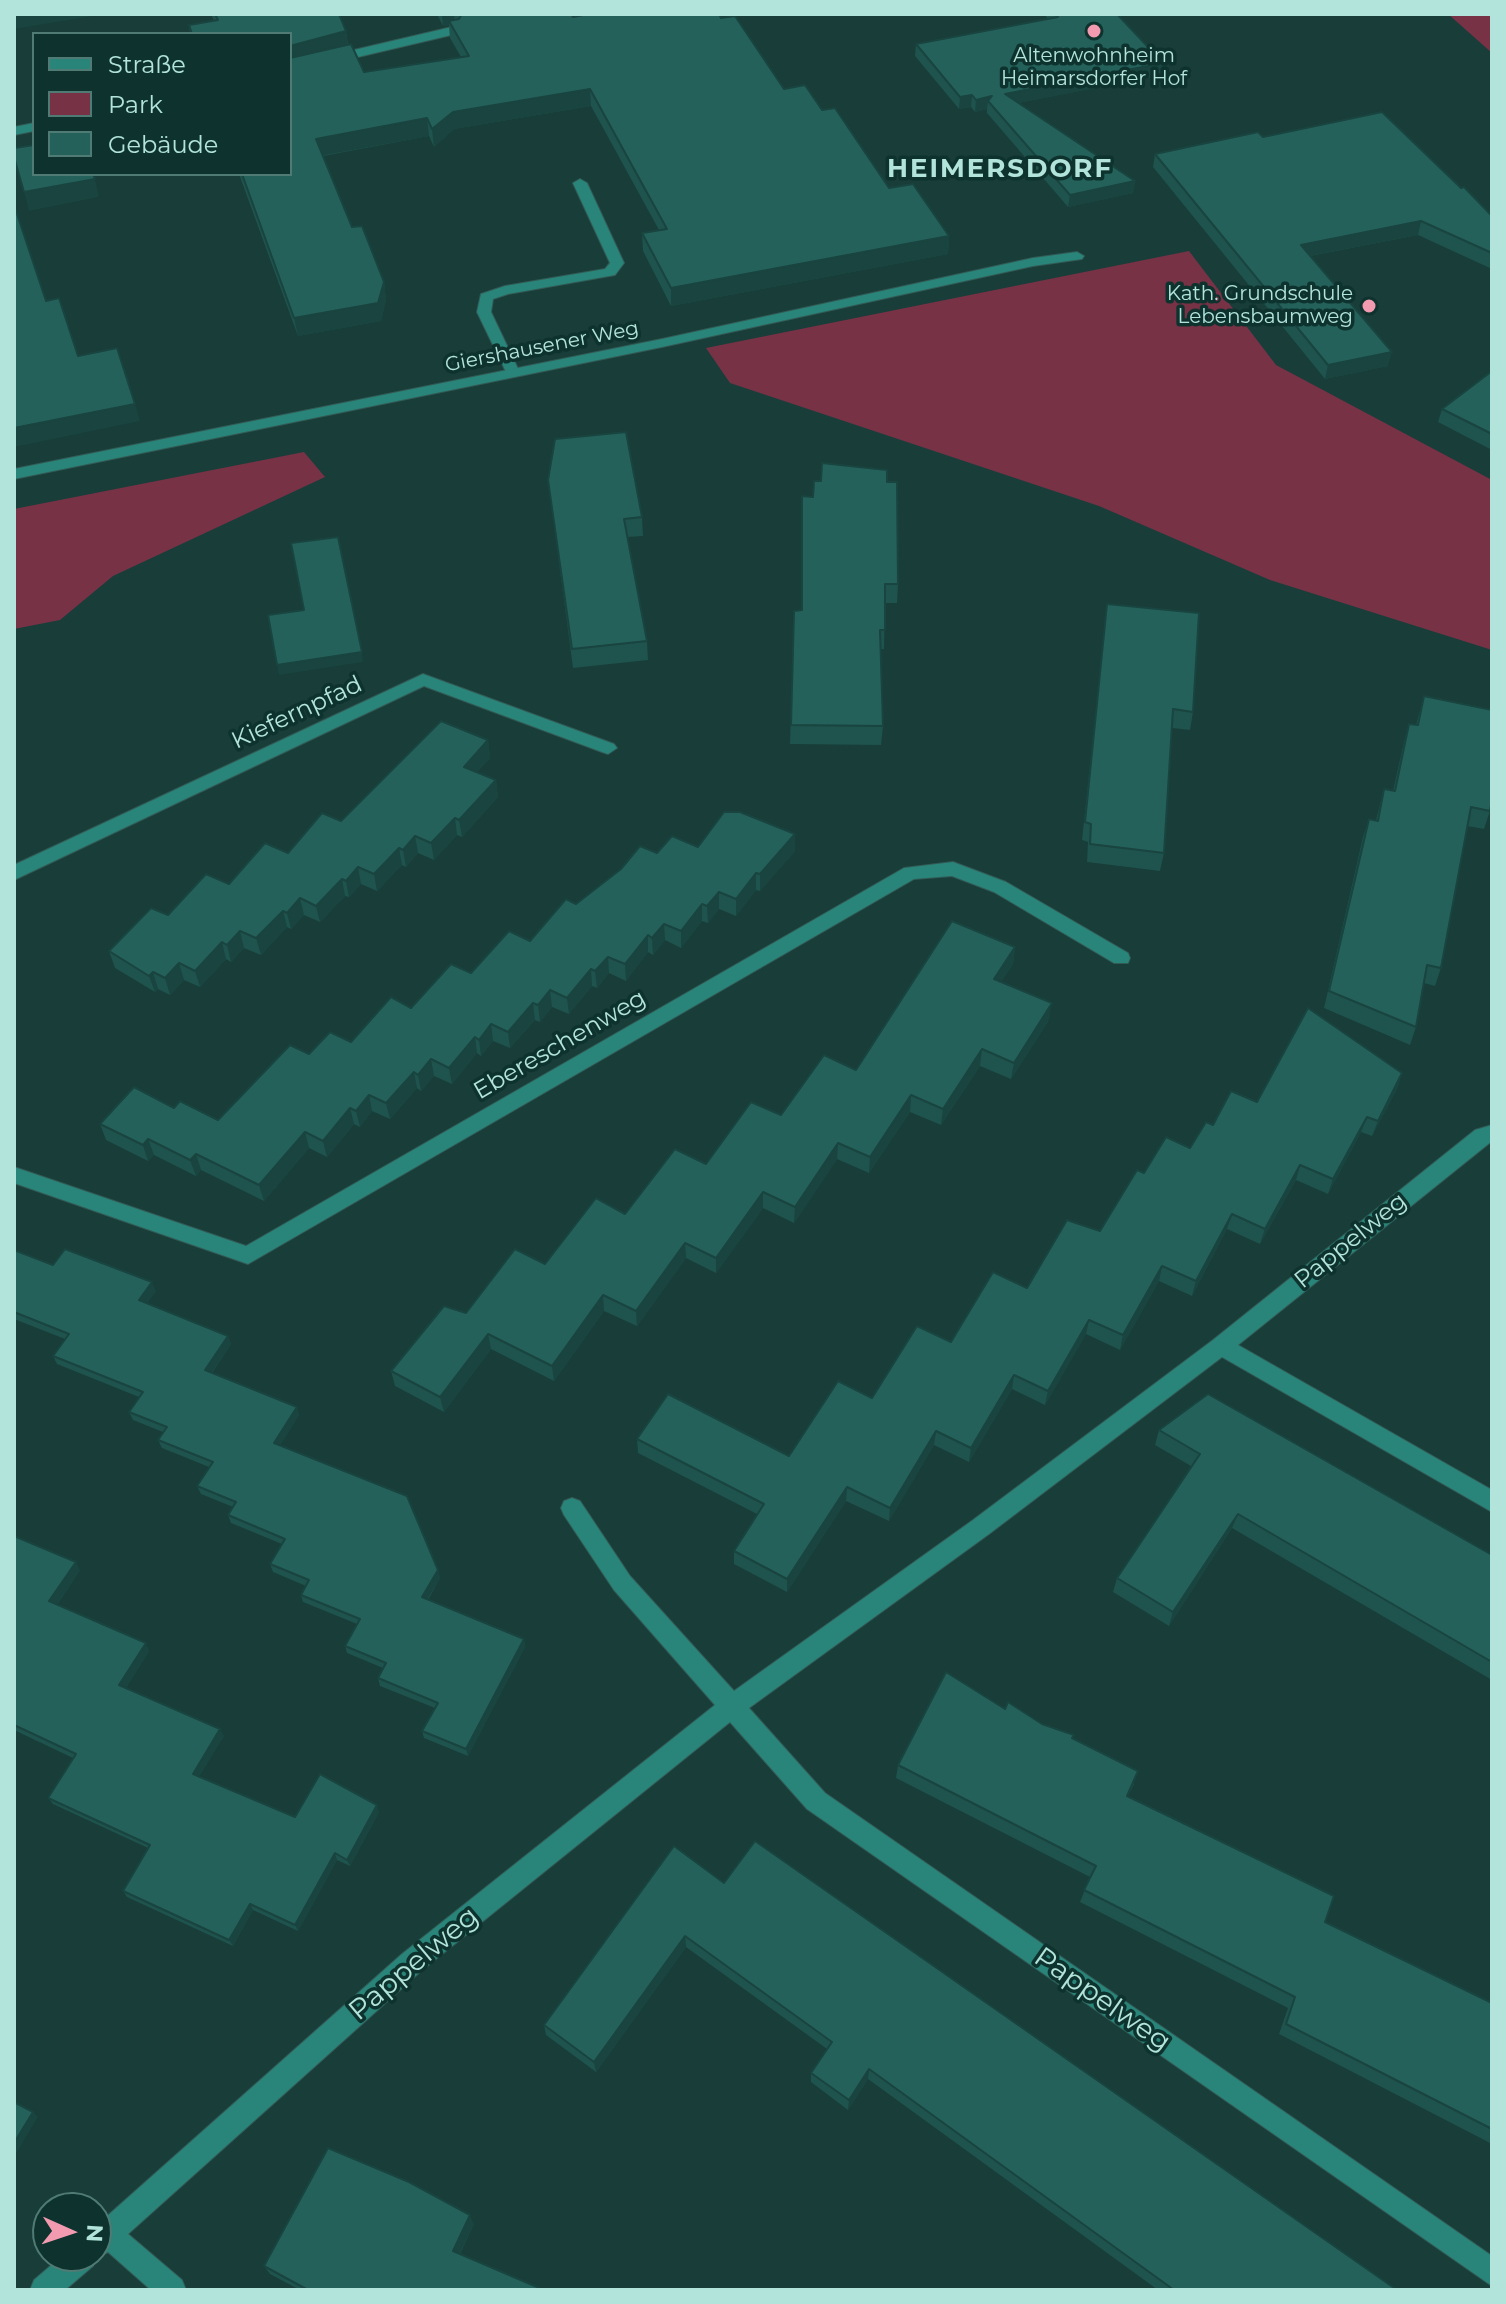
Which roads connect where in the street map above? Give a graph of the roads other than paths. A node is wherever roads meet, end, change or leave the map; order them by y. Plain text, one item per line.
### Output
1 (456, 30) edge
2 (292, 69) edge
3 (580, 183) dead end
4 (1077, 256) dead end
5 (513, 373) junction
6 (14, 474) edge
7 (608, 748) dead end
8 (14, 873) edge
9 (1121, 958) dead end
10 (1487, 1134) edge
11 (14, 1175) edge
12 (1221, 1346) junction
13 (1492, 1502) edge
14 (572, 1508) dead end
15 (731, 1707) junction
16 (112, 2230) edge
17 (112, 2246) edge
18 (65, 2272) edge
19 (1492, 2272) edge
20 (44, 2290) edge
21 (172, 2290) edge

1 - 2 street
3 - 5 street
4 - 5 street, Giershausener Weg
5 - 6 street, Giershausener Weg
7 - 8 street, Kiefernpfad
9 - 11 street, Ebereschenweg
10 - 12 street, Pappelweg
12 - 13 street
12 - 15 street, Pappelweg
14 - 15 street, Pappelweg
15 - 16 street, Pappelweg
15 - 19 street, Pappelweg
17 - 21 street, Pappelweg
18 - 20 street

